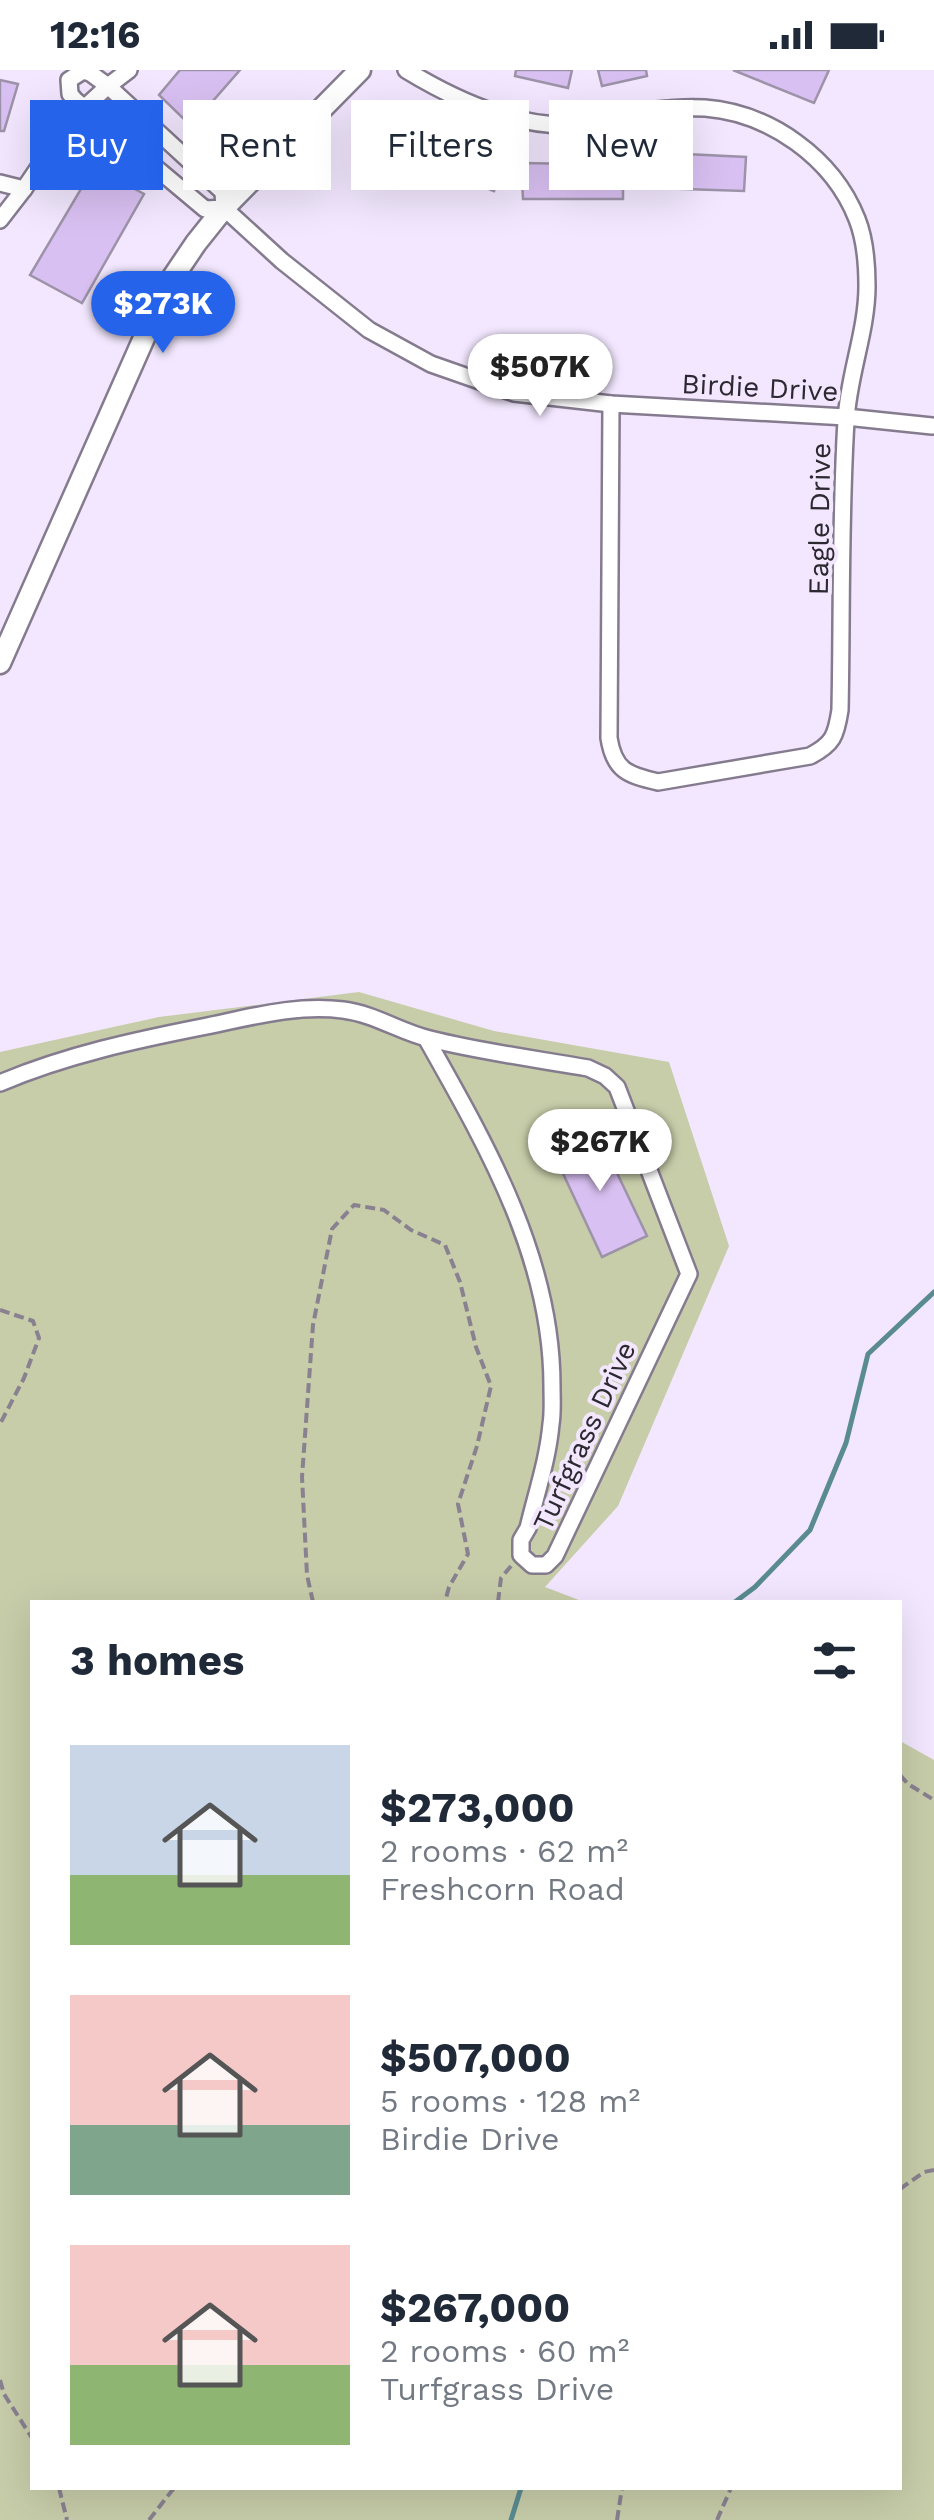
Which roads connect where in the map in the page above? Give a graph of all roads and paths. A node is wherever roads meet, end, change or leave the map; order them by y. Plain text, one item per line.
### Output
1 (130, 70) edge
2 (360, 70) edge
3 (406, 70) edge
4 (108, 86) junction
5 (76, 100) edge
6 (93, 100) edge
7 (163, 174) edge
8 (30, 180) edge
9 (0, 183) edge
10 (24, 189) junction
11 (224, 208) junction
12 (0, 220) edge
13 (611, 404) junction
14 (846, 417) junction
15 (932, 426) dead end
16 (0, 664) edge
17 (426, 1038) junction
18 (0, 1083) edge
19 (0, 1310) edge
20 (0, 1424) edge
21 (520, 1555) junction
22 (312, 1600) edge
23 (446, 1600) edge
24 (498, 1600) edge
25 (902, 1777) edge
26 (934, 1800) edge
27 (934, 2170) edge
28 (902, 2187) edge
29 (0, 2380) edge
30 (30, 2435) edge
31 (60, 2490) edge
32 (172, 2490) edge
33 (622, 2490) edge
34 (729, 2490) edge
35 (67, 2520) edge
36 (150, 2520) edge
37 (617, 2520) edge
38 (717, 2520) edge

1 - 4 street
2 - 11 street
3 - 14 street, Eagle Drive
4 - 5 street
4 - 6 street
4 - 11 street
7 - 11 street
8 - 10 street
9 - 10 street
10 - 12 street
11 - 13 street, Birdie Drive
11 - 16 street
13 - 14 street, Birdie Drive
13 - 14 street, Eagle Drive
14 - 15 street, Birdie Drive
17 - 18 street, Turfgrass Drive
17 - 21 street, Turfgrass Drive
17 - 21 street, Turfgrass Drive
19 - 20 path
21 - 24 path
22 - 23 path
25 - 26 path
27 - 28 path
29 - 30 path
31 - 35 path
32 - 36 path
33 - 37 path
34 - 38 path

